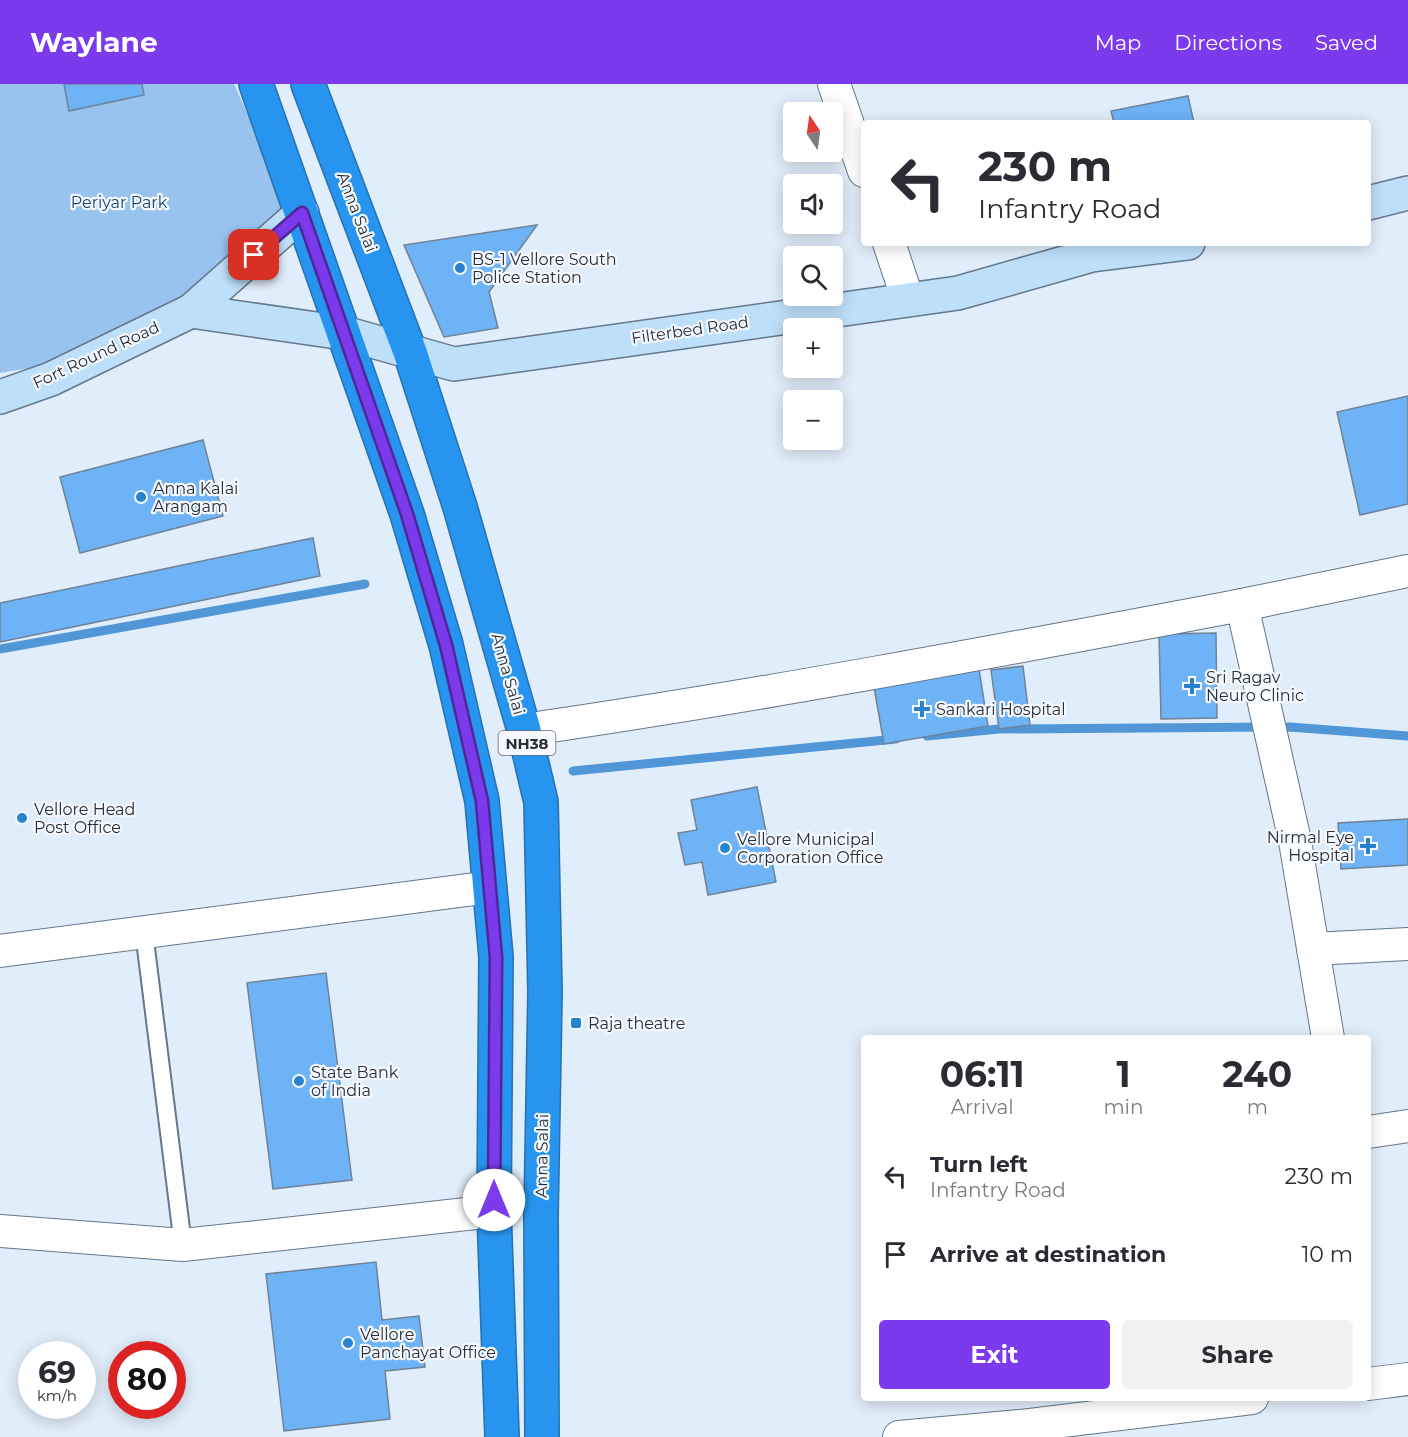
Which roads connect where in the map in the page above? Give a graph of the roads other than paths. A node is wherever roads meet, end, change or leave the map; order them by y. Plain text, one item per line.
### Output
1 (256, 84) edge
2 (308, 84) edge
3 (834, 84) edge
4 (861, 162) edge
5 (1408, 193) edge
6 (1371, 202) edge
7 (302, 213) junction
8 (890, 246) edge
9 (1164, 246) edge
10 (908, 300) junction
11 (191, 310) junction
12 (344, 333) junction
13 (410, 352) junction
14 (0, 397) edge
15 (1408, 571) edge
16 (1242, 605) junction
17 (524, 729) junction
18 (490, 887) junction
19 (144, 932) junction
20 (1408, 944) edge
21 (1313, 949) junction
22 (0, 951) edge
23 (1327, 1035) edge
24 (1408, 1126) edge
25 (1371, 1132) edge
26 (494, 1211) junction
27 (0, 1231) edge
28 (183, 1245) junction
29 (1408, 1379) edge
30 (1371, 1384) edge
31 (1227, 1401) edge
32 (502, 1437) edge
33 (542, 1437) edge
34 (899, 1437) edge

1 - 7 highway
2 - 13 highway, Anna Salai / NH38
3 - 4 street
5 - 6 main road
7 - 11 main road, Fort Round Road
7 - 12 highway
8 - 10 street
9 - 10 main road, Filterbed Road
10 - 13 main road, Filterbed Road
11 - 12 main road, Filterbed Road
11 - 14 main road, Fort Round Road
12 - 13 main road, Filterbed Road
12 - 18 highway
13 - 17 highway, Anna Salai / NH38
15 - 16 street
16 - 17 street
16 - 21 street
17 - 33 highway, Anna Salai / NH38
18 - 19 street
18 - 26 highway
19 - 22 street
19 - 28 lane
20 - 21 street
21 - 23 street
24 - 25 street
26 - 28 street
26 - 32 highway
27 - 28 street
29 - 30 street
31 - 34 street

